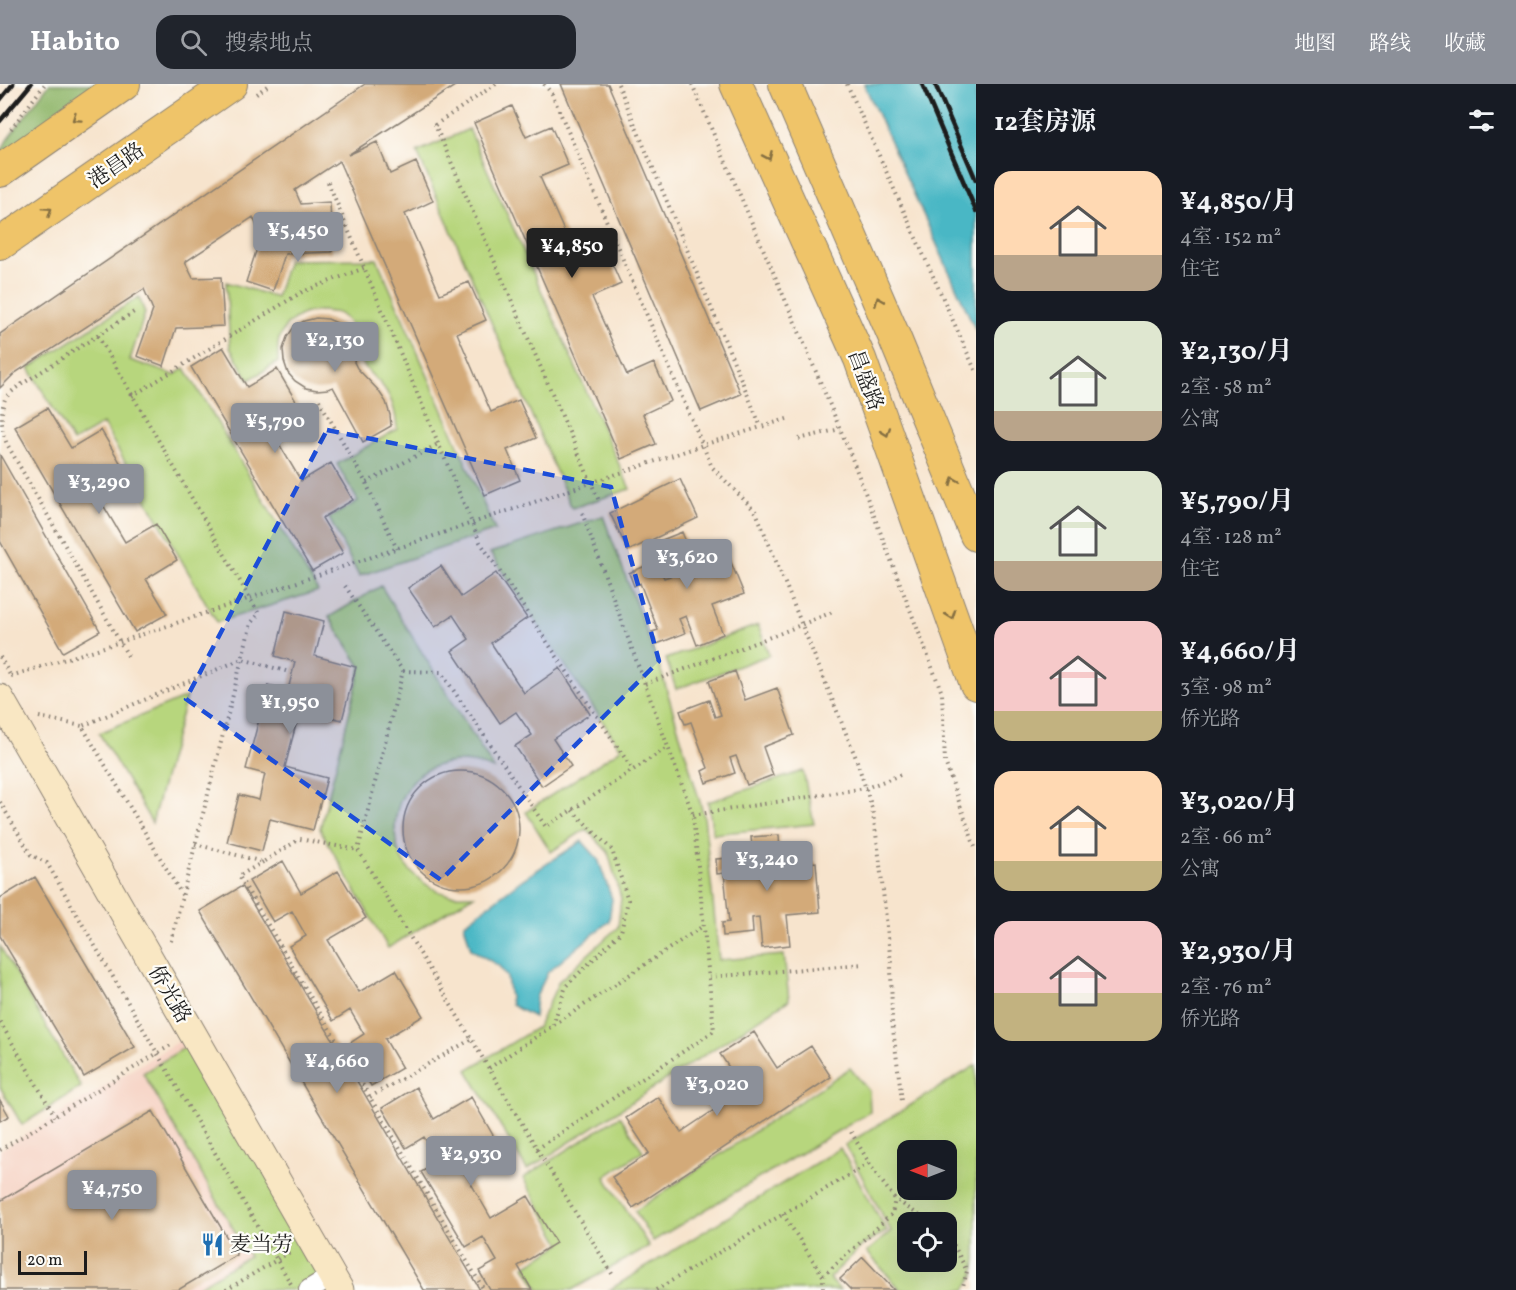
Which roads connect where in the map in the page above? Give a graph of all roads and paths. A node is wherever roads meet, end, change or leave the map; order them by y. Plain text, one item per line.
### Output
1 (45, 84) edge
2 (124, 84) edge
3 (231, 84) edge
4 (496, 84) edge
5 (544, 84) edge
6 (618, 84) edge
7 (692, 84) edge
8 (785, 84) edge
9 (847, 84) edge
10 (738, 90) edge
11 (10, 131) dead end
12 (0, 171) edge
13 (328, 182) dead end
14 (0, 244) edge
15 (364, 268) junction
16 (137, 310) dead end
17 (98, 336) junction
18 (976, 372) edge
19 (132, 396) junction
20 (319, 400) dead end
21 (790, 418) dead end
22 (761, 427) junction
23 (840, 429) junction
24 (798, 439) dead end
25 (438, 444) junction
26 (703, 445) junction
27 (366, 483) junction
28 (591, 484) junction
29 (600, 503) dead end
30 (581, 510) dead end
31 (472, 524) junction
32 (976, 535) edge
33 (397, 549) junction
34 (345, 586) dead end
35 (250, 597) junction
36 (835, 611) dead end
37 (802, 624) junction
38 (120, 642) junction
39 (128, 656) dead end
40 (242, 659) junction
41 (403, 671) junction
42 (289, 672) dead end
43 (645, 684) junction
44 (976, 684) edge
45 (3, 688) edge
46 (29, 715) dead end
47 (82, 726) junction
48 (668, 747) junction
49 (633, 770) junction
50 (900, 775) dead end
51 (866, 788) junction
52 (0, 802) edge
53 (572, 810) junction
54 (693, 814) junction
55 (195, 844) junction
56 (976, 849) edge
57 (358, 850) junction
58 (263, 862) junction
59 (182, 895) junction
60 (704, 925) junction
61 (167, 955) dead end
62 (864, 964) dead end
63 (709, 977) junction
64 (0, 1022) edge
65 (553, 1025) junction
66 (192, 1032) junction
67 (472, 1039) junction
68 (157, 1054) junction
69 (489, 1068) junction
70 (370, 1097) junction
71 (902, 1101) dead end
72 (56, 1116) junction
73 (851, 1132) dead end
74 (537, 1149) junction
75 (0, 1150) edge
76 (869, 1163) junction
77 (895, 1199) junction
78 (914, 1212) edge
79 (783, 1214) junction
80 (311, 1240) junction
81 (957, 1252) edge
82 (277, 1260) junction
83 (823, 1276) junction
84 (614, 1277) dead end
85 (336, 1283) edge
86 (226, 1290) edge
87 (294, 1290) edge
88 (309, 1290) edge
89 (484, 1290) edge
90 (656, 1290) edge
91 (823, 1290) edge
92 (962, 1290) edge

1 - 11 path
2 -> 12 main road
14 -> 3 main road, 港昌路
4 - 28 path
5 - 26 path
6 - 22 path
7 - 23 path
32 -> 8 main road, 昌盛路
9 - 18 path
10 -> 44 main road, 昌盛路
13 - 15 path
15 - 19 path
15 - 25 path
16 - 17 path
17 - 19 path
17 - 38 path
19 - 35 path
20 - 27 path
21 - 22 path
22 - 26 path
23 - 24 path
23 - 56 path
25 - 27 path
25 - 31 path
26 - 28 path
26 - 37 path
27 - 33 path
28 - 29 path
28 - 31 path
30 - 43 path
31 - 33 path
31 - 49 path
33 - 35 path
34 - 41 path
35 - 38 path
35 - 40 path
36 - 37 path
37 - 43 path
37 - 51 path
38 - 39 path
38 - 45 path
40 - 42 path
40 - 47 path
40 - 55 path
41 - 53 path
41 - 57 path
43 - 48 path
45 - 66 street, 侨光路
46 - 47 path
47 - 59 path
48 - 49 path
48 - 54 path
49 - 53 path
50 - 51 path
51 - 54 path
51 - 71 path
52 - 68 path
53 - 65 path
54 - 60 path
55 - 58 path
55 - 59 path
57 - 58 path
57 - 67 path
58 - 70 path
59 - 61 path
60 - 63 path
60 - 65 path
62 - 63 path
63 - 74 path
64 - 72 path
65 - 69 path
66 - 68 path
66 - 80 street, 侨光路
67 - 69 path
67 - 70 path
68 - 72 path
68 - 82 path
69 - 74 path
70 - 89 path
72 - 75 path
73 - 76 path
74 - 84 path
76 - 77 path
76 - 79 path
77 - 78 path
77 - 83 path
79 - 83 path
79 - 90 path
80 - 82 path
80 - 85 street, 侨光路
81 - 92 path
82 - 86 path
82 - 87 path
83 - 91 path
85 - 88 street

